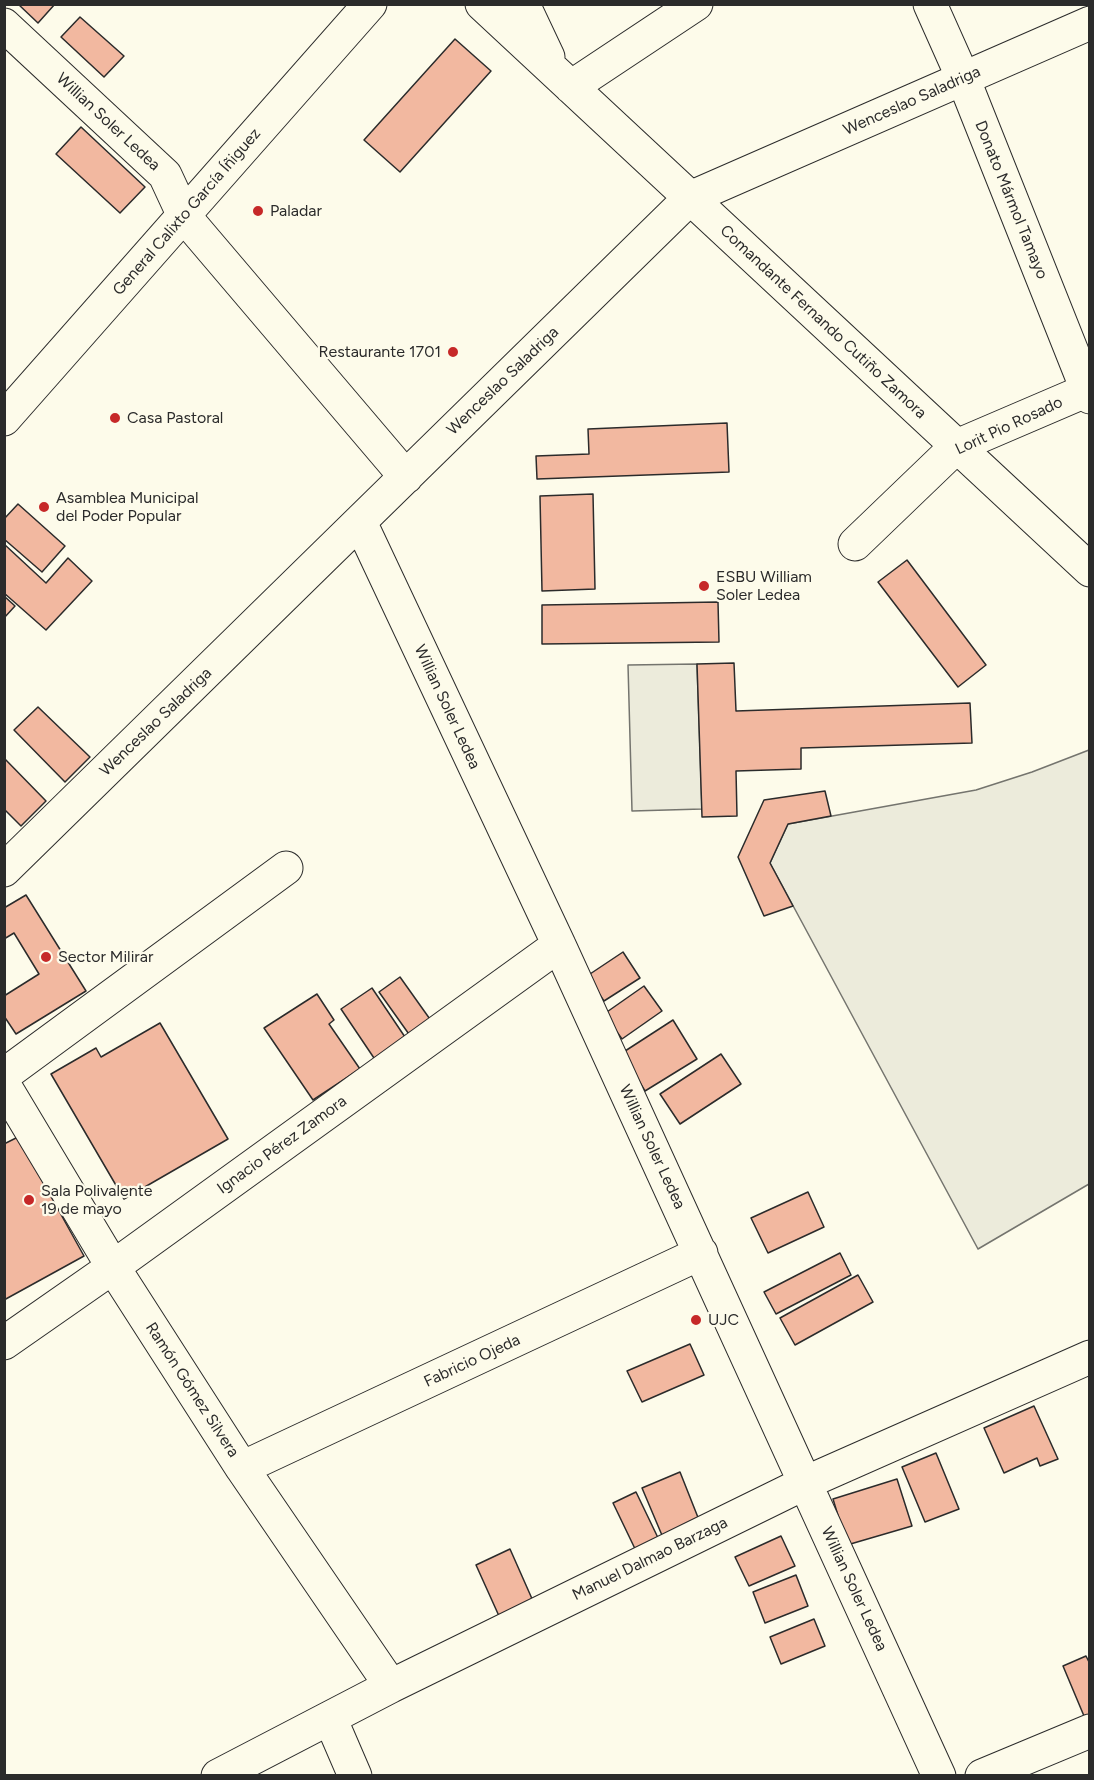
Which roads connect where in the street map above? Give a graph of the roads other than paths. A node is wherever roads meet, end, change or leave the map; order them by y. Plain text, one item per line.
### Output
1 (370, 4) edge
2 (482, 4) edge
3 (523, 4) edge
4 (696, 4) edge
5 (930, 4) edge
6 (1089, 23) edge
7 (4, 25) edge
8 (963, 78) junction
9 (563, 80) junction
10 (690, 198) junction
11 (184, 216) junction
12 (1088, 392) edge
13 (4, 419) edge
14 (957, 446) junction
15 (406, 477) junction
16 (360, 522) junction
17 (855, 544) dead end
18 (1089, 570) edge
19 (286, 868) dead end
20 (4, 870) edge
21 (559, 945) junction
22 (4, 1075) edge
23 (4, 1085) edge
24 (701, 1254) junction
25 (113, 1267) junction
26 (4, 1343) edge
27 (1089, 1357) edge
28 (242, 1468) junction
29 (805, 1483) junction
30 (391, 1686) junction
31 (330, 1718) junction
32 (1089, 1731) edge
33 (218, 1776) edge
34 (355, 1776) edge
35 (939, 1776) edge
36 (981, 1776) edge

1 - 11 street, General Calixto García Íñiguez
2 - 9 street, Comandante Fernando Cutiño Zamora
3 - 9 street, Comandante Fernando Cutiño Zamora
4 - 9 street
5 - 8 street, Donato Mármol Tamayo
6 - 8 street, Wenceslao Saladriga
7 - 11 street, Willian Soler Ledea
8 - 10 street, Wenceslao Saladriga
8 - 12 street, Donato Mármol Tamayo
9 - 10 street, Comandante Fernando Cutiño Zamora
10 - 14 street, Comandante Fernando Cutiño Zamora
10 - 15 street, Wenceslao Saladriga
11 - 13 street, General Calixto García Íñiguez
11 - 15 street, Willian Soler Ledea
12 - 14 street, Lorit Pio Rosado
14 - 17 street, Lorit Pio Rosado
14 - 18 street, Comandante Fernando Cutiño Zamora
15 - 16 street, Wenceslao Saladriga
16 - 20 street, Wenceslao Saladriga
16 - 21 street, Willian Soler Ledea
19 - 22 street
21 - 24 street, Willian Soler Ledea
21 - 25 street, Ignacio Pérez Zamora
23 - 25 street, Ramón Gómez Silvera
24 - 28 street, Fabricio Ojeda
24 - 29 street, Willian Soler Ledea
25 - 26 street, Ignacio Pérez Zamora
25 - 28 street, Ramón Gómez Silvera
27 - 29 street, Manuel Dalmao Barzaga
28 - 30 street, Ramón Gómez Silvera
29 - 30 street, Manuel Dalmao Barzaga
29 - 35 street, Willian Soler Ledea
30 - 31 street, Manuel Dalmao Barzaga
31 - 33 street, Manuel Dalmao Barzaga
31 - 34 street
32 - 36 street

